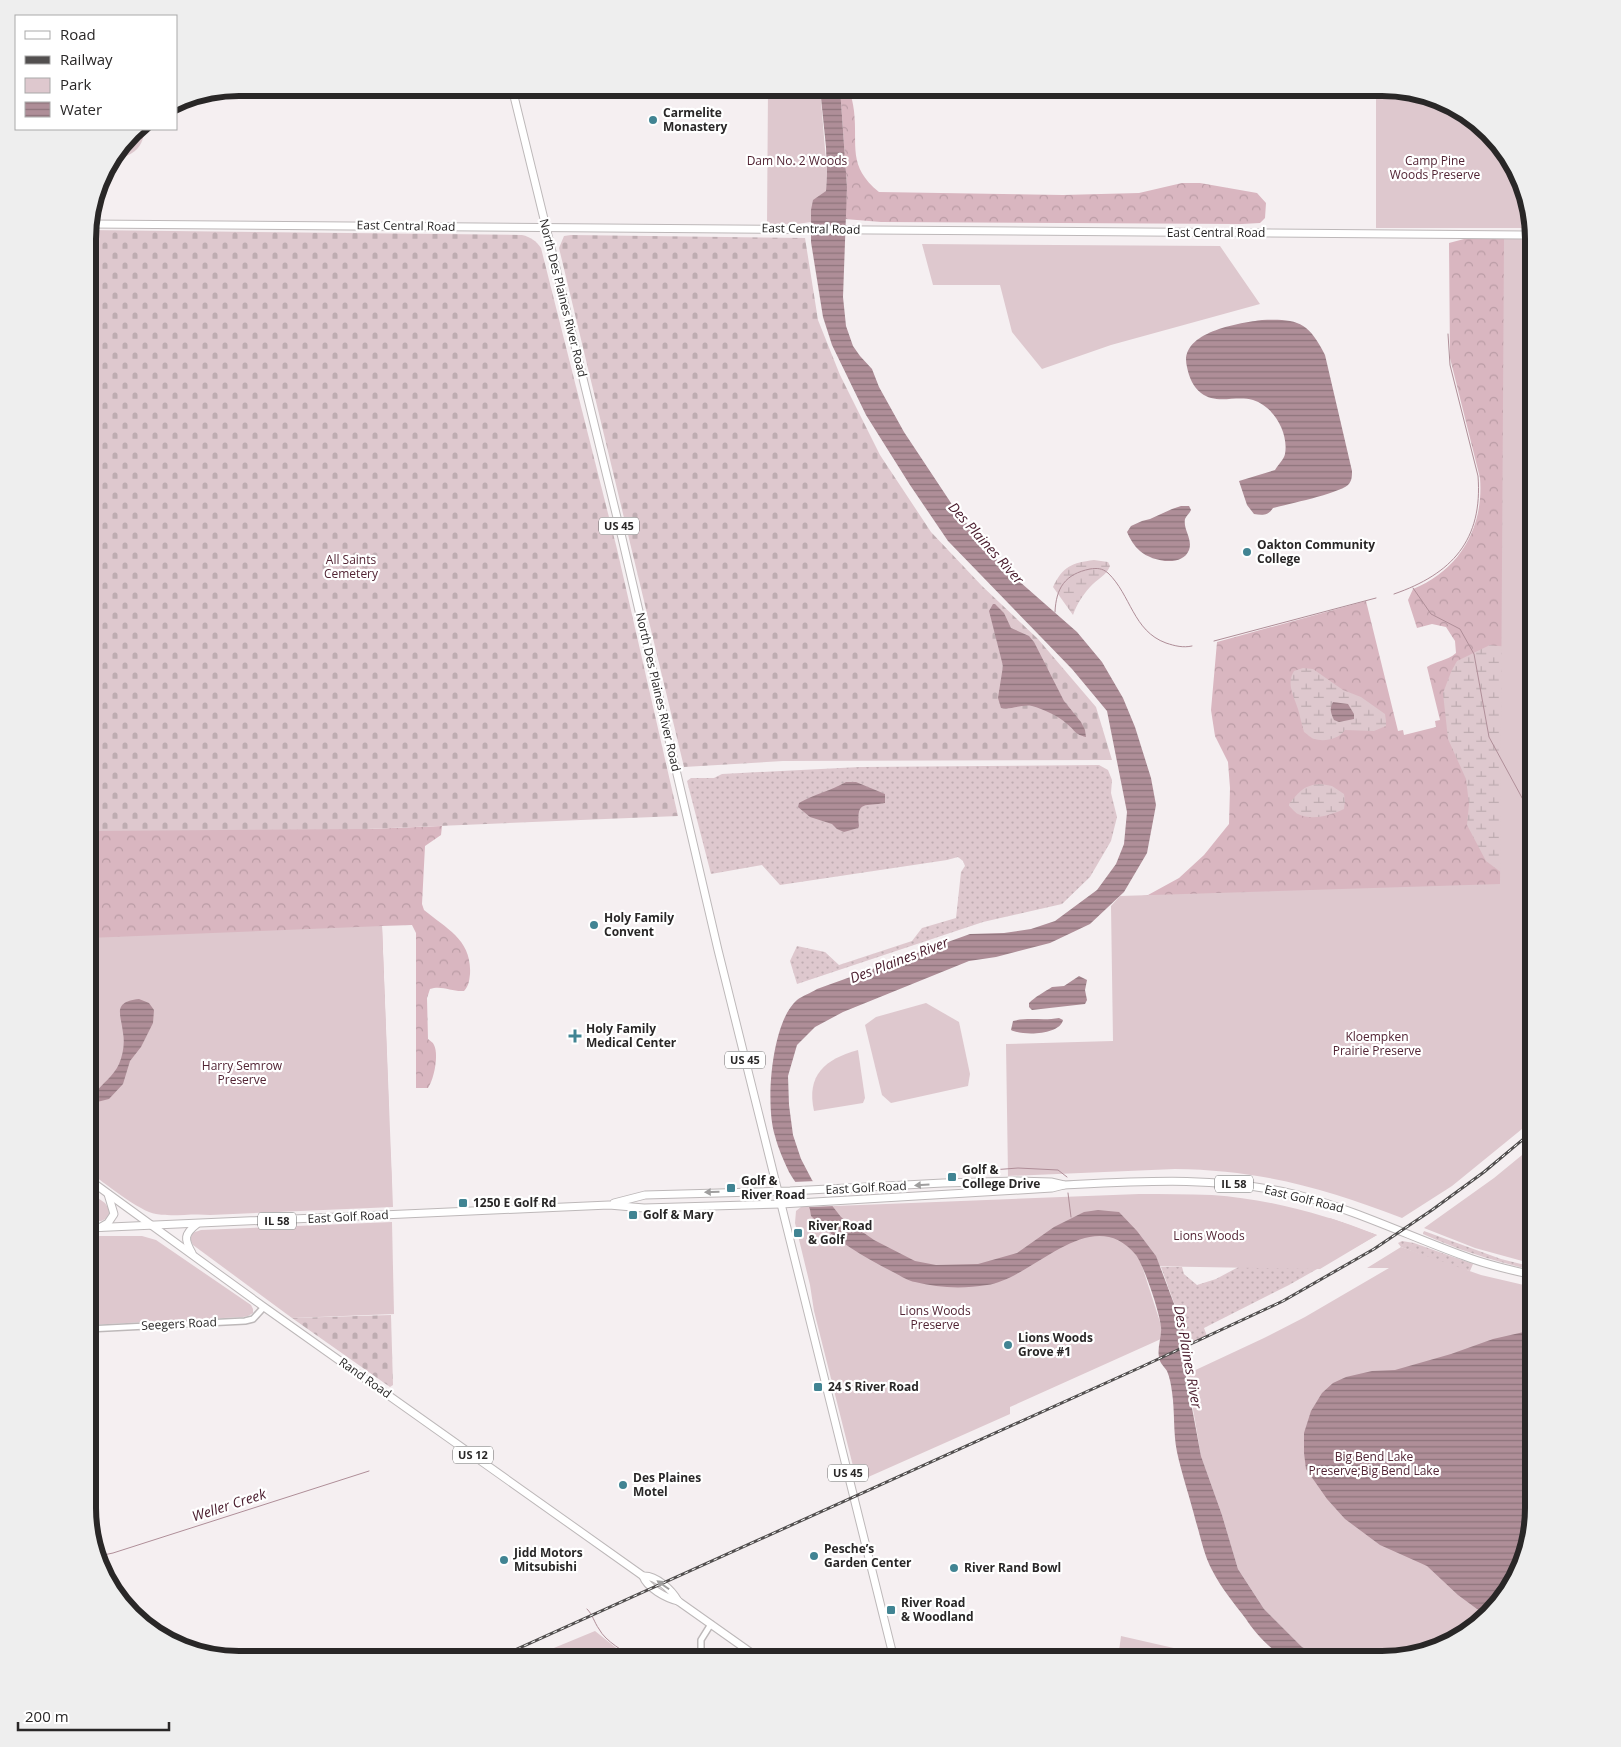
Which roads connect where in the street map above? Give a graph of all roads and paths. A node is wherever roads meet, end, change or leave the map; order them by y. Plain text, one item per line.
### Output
1 (514, 96) edge
2 (97, 224) edge
3 (546, 228) junction
4 (1525, 235) edge
5 (96, 1185) edge
6 (1064, 1185) junction
7 (778, 1192) junction
8 (108, 1194) junction
9 (781, 1204) junction
10 (609, 1205) junction
11 (196, 1224) junction
12 (152, 1226) junction
13 (96, 1228) edge
14 (100, 1228) junction
15 (193, 1256) junction
16 (1525, 1273) edge
17 (264, 1307) junction
18 (96, 1329) edge
19 (710, 1624) junction
20 (892, 1650) edge
21 (701, 1651) edge
22 (748, 1651) edge

1 - 3 main road, North Des Plaines River Road / US 45
2 - 3 main road, East Central Road
3 - 4 main road, East Central Road
3 - 7 main road, North Des Plaines River Road / US 45
5 - 8 main road, Rand Road / US 12
6 -> 7 main road, East Golf Road / IL 58
6 - 9 main road, East Golf Road / IL 58
6 - 16 main road, East Golf Road / IL 58
7 - 9 main road, North Des Plaines River Road / US 45
7 -> 10 main road, East Golf Road / IL 58
8 - 12 main road, Rand Road / US 12
8 - 14 main road
9 - 10 main road, East Golf Road / IL 58
9 - 20 main road, North Des Plaines River Road / US 45
10 - 11 main road, East Golf Road / IL 58
11 - 12 main road, East Golf Road / IL 58
11 - 15 main road
12 - 14 main road, East Golf Road / IL 58
12 - 15 main road, Rand Road / US 12
13 - 14 main road, East Golf Road / IL 58
15 - 17 main road, Rand Road / US 12
17 - 18 street, Seegers Road
17 - 19 main road, Rand Road / US 12
19 - 21 street
19 - 22 main road, Rand Road / US 12

